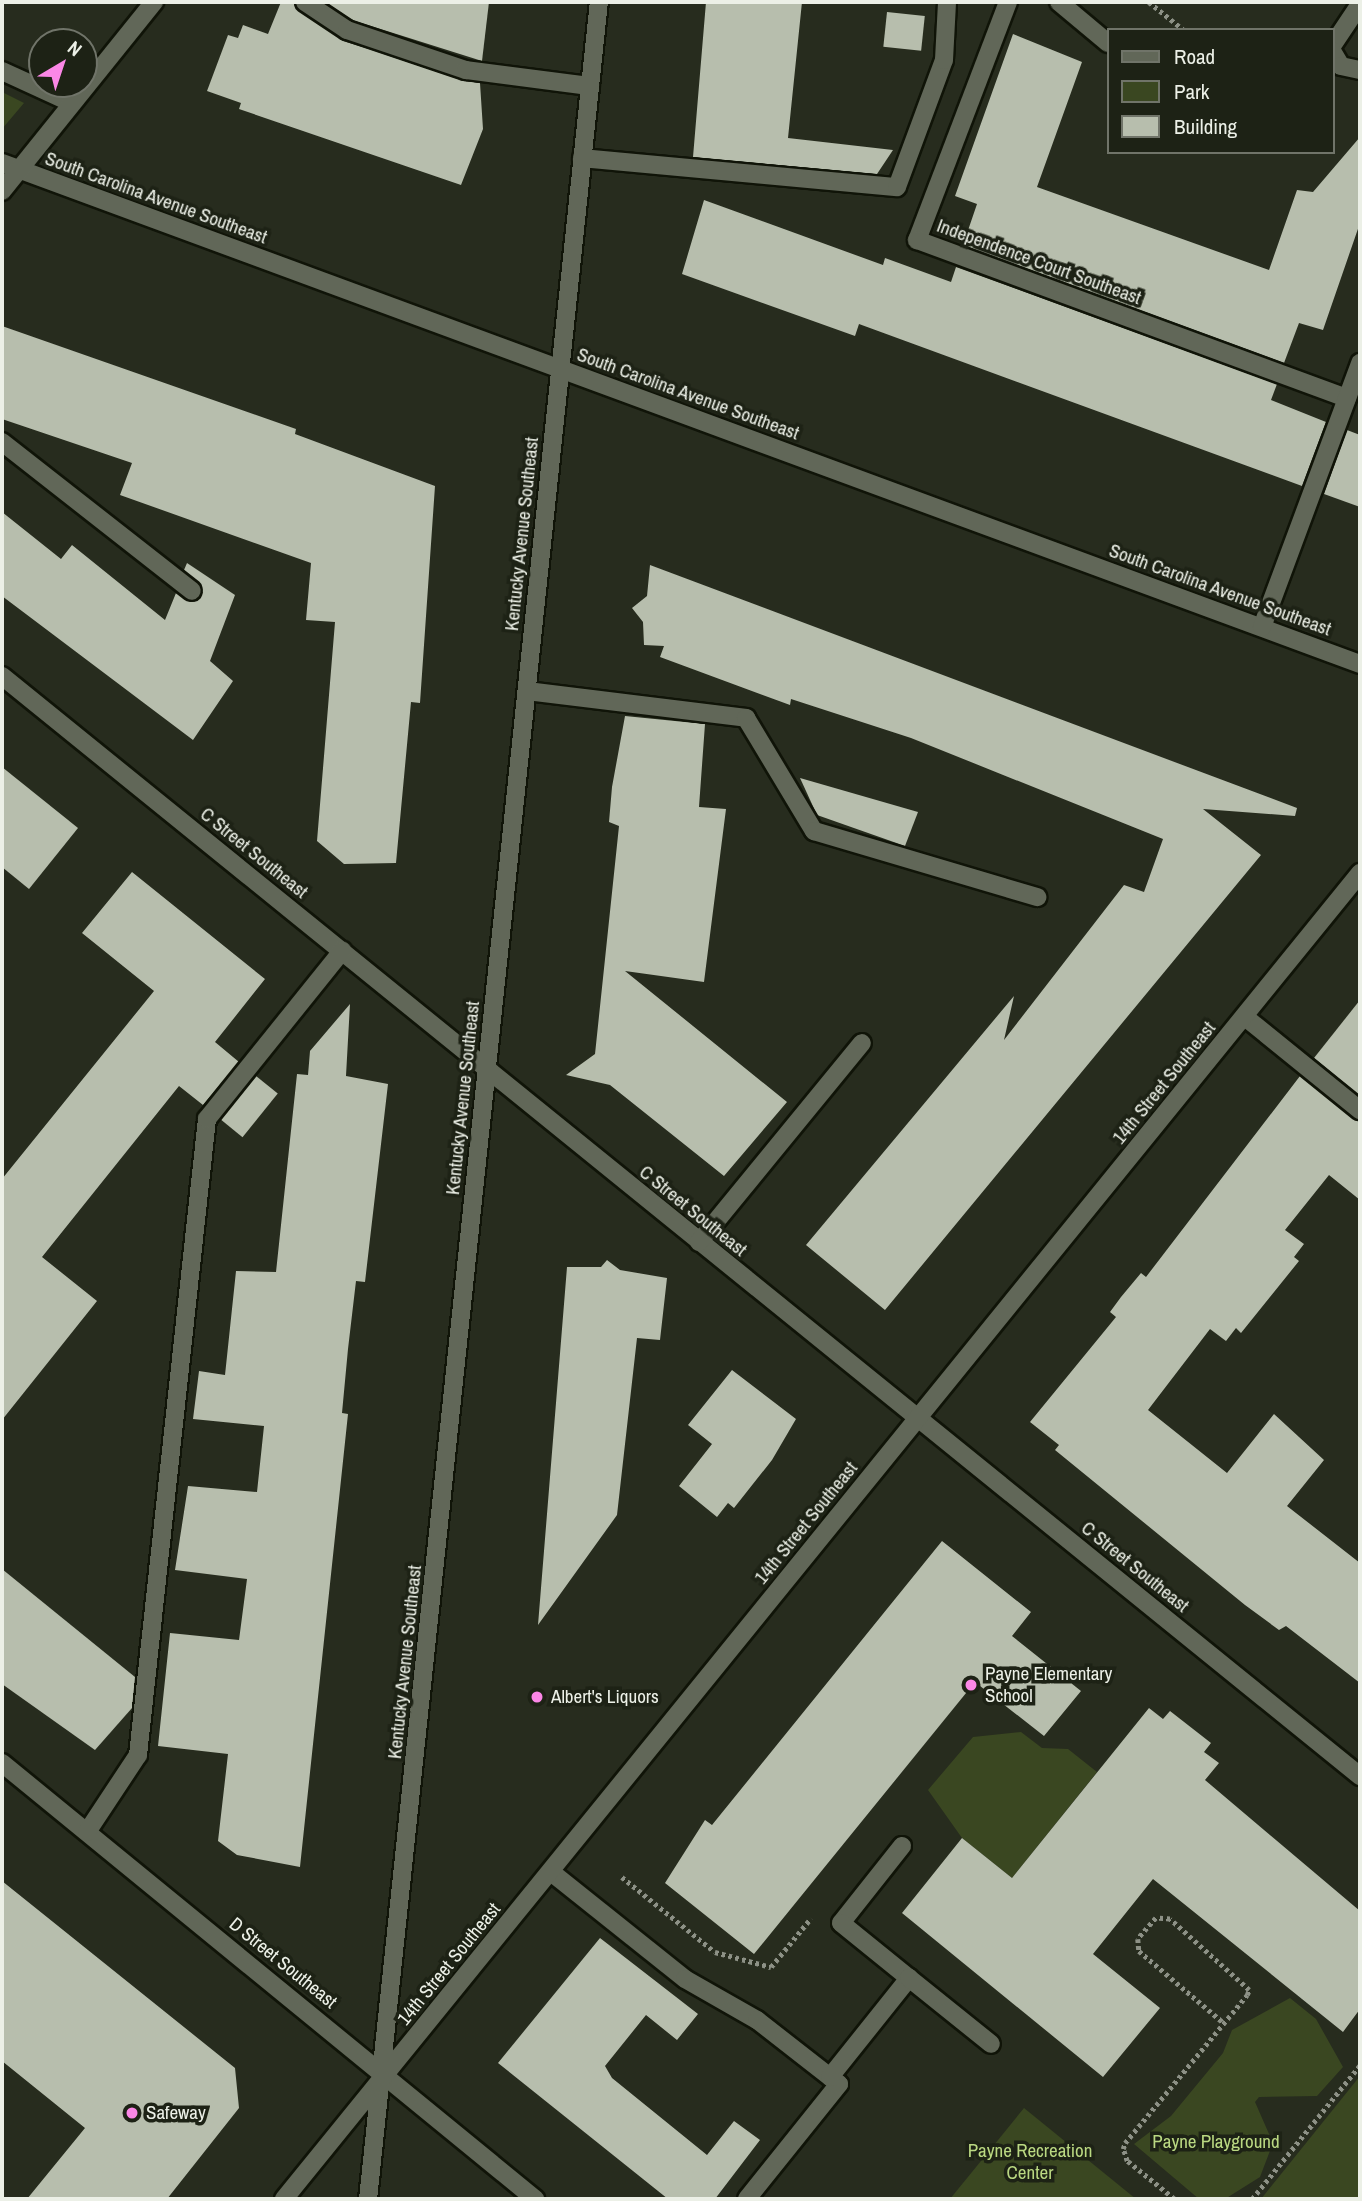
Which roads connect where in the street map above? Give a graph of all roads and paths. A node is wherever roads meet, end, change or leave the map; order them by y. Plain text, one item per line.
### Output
1 (154, 2) edge
2 (304, 2) edge
3 (598, 2) edge
4 (947, 2) edge
5 (1008, 2) edge
6 (1059, 2) edge
7 (1149, 2) edge
8 (1360, 4) edge
9 (1182, 28) edge
10 (1106, 41) edge
11 (1334, 60) edge
12 (1360, 70) edge
13 (2, 71) edge
14 (590, 86) junction
15 (72, 103) junction
16 (582, 158) junction
17 (10, 166) edge
18 (2, 191) edge
19 (1360, 363) edge
20 (561, 369) junction
21 (1347, 398) junction
22 (2, 442) edge
23 (192, 591) dead end
24 (1262, 627) junction
25 (1360, 664) edge
26 (2, 676) edge
27 (527, 691) junction
28 (1360, 873) edge
29 (1037, 897) dead end
30 (342, 951) junction
31 (1245, 1017) junction
32 (862, 1043) dead end
33 (487, 1069) junction
34 (1360, 1110) edge
35 (699, 1242) junction
36 (918, 1417) junction
37 (2, 1763) edge
38 (1360, 1776) edge
39 (86, 1832) junction
40 (902, 1846) dead end
41 (551, 1871) junction
42 (622, 1877) dead end
43 (819, 1908) dead end
44 (909, 1978) junction
45 (1224, 2022) junction
46 (991, 2044) dead end
47 (1360, 2066) edge
48 (384, 2077) junction
49 (830, 2077) junction
50 (284, 2199) edge
51 (368, 2199) edge
52 (535, 2199) edge
53 (747, 2199) edge
54 (1174, 2199) edge
55 (1252, 2199) edge

1 - 15 street
2 - 14 street
3 - 14 street, Kentucky Avenue Southeast
4 - 16 street
5 - 21 street, Independence Court Southeast
6 - 10 street
7 - 9 path
8 - 11 street
11 - 12 street
13 - 15 street
14 - 16 street, Kentucky Avenue Southeast
15 - 17 street
16 - 20 street, Kentucky Avenue Southeast
17 - 18 street
17 - 20 street, South Carolina Avenue Southeast
19 - 21 street
20 - 24 street, South Carolina Avenue Southeast
20 - 27 street, Kentucky Avenue Southeast
21 - 24 street
22 - 23 street
24 - 25 street, South Carolina Avenue Southeast
26 - 30 street, C Street Southeast
27 - 29 street
27 - 33 street, Kentucky Avenue Southeast
28 - 31 street, 14th Street Southeast
30 - 33 street, C Street Southeast
30 - 39 street
31 - 34 street
31 - 36 street, 14th Street Southeast
32 - 35 street
33 - 35 street, C Street Southeast
33 - 48 street, Kentucky Avenue Southeast
35 - 36 street, C Street Southeast
36 - 38 street, C Street Southeast
36 - 41 street, 14th Street Southeast
37 - 39 street, D Street Southeast
39 - 48 street, D Street Southeast
40 - 44 street
41 - 48 street, 14th Street Southeast
41 - 49 street
42 - 43 path
44 - 46 street
44 - 49 street
45 - 45 path
45 - 54 path
47 - 55 path
48 - 50 street, 14th Street Southeast
48 - 51 street, Kentucky Avenue Southeast
48 - 52 street, D Street Southeast
49 - 53 street

